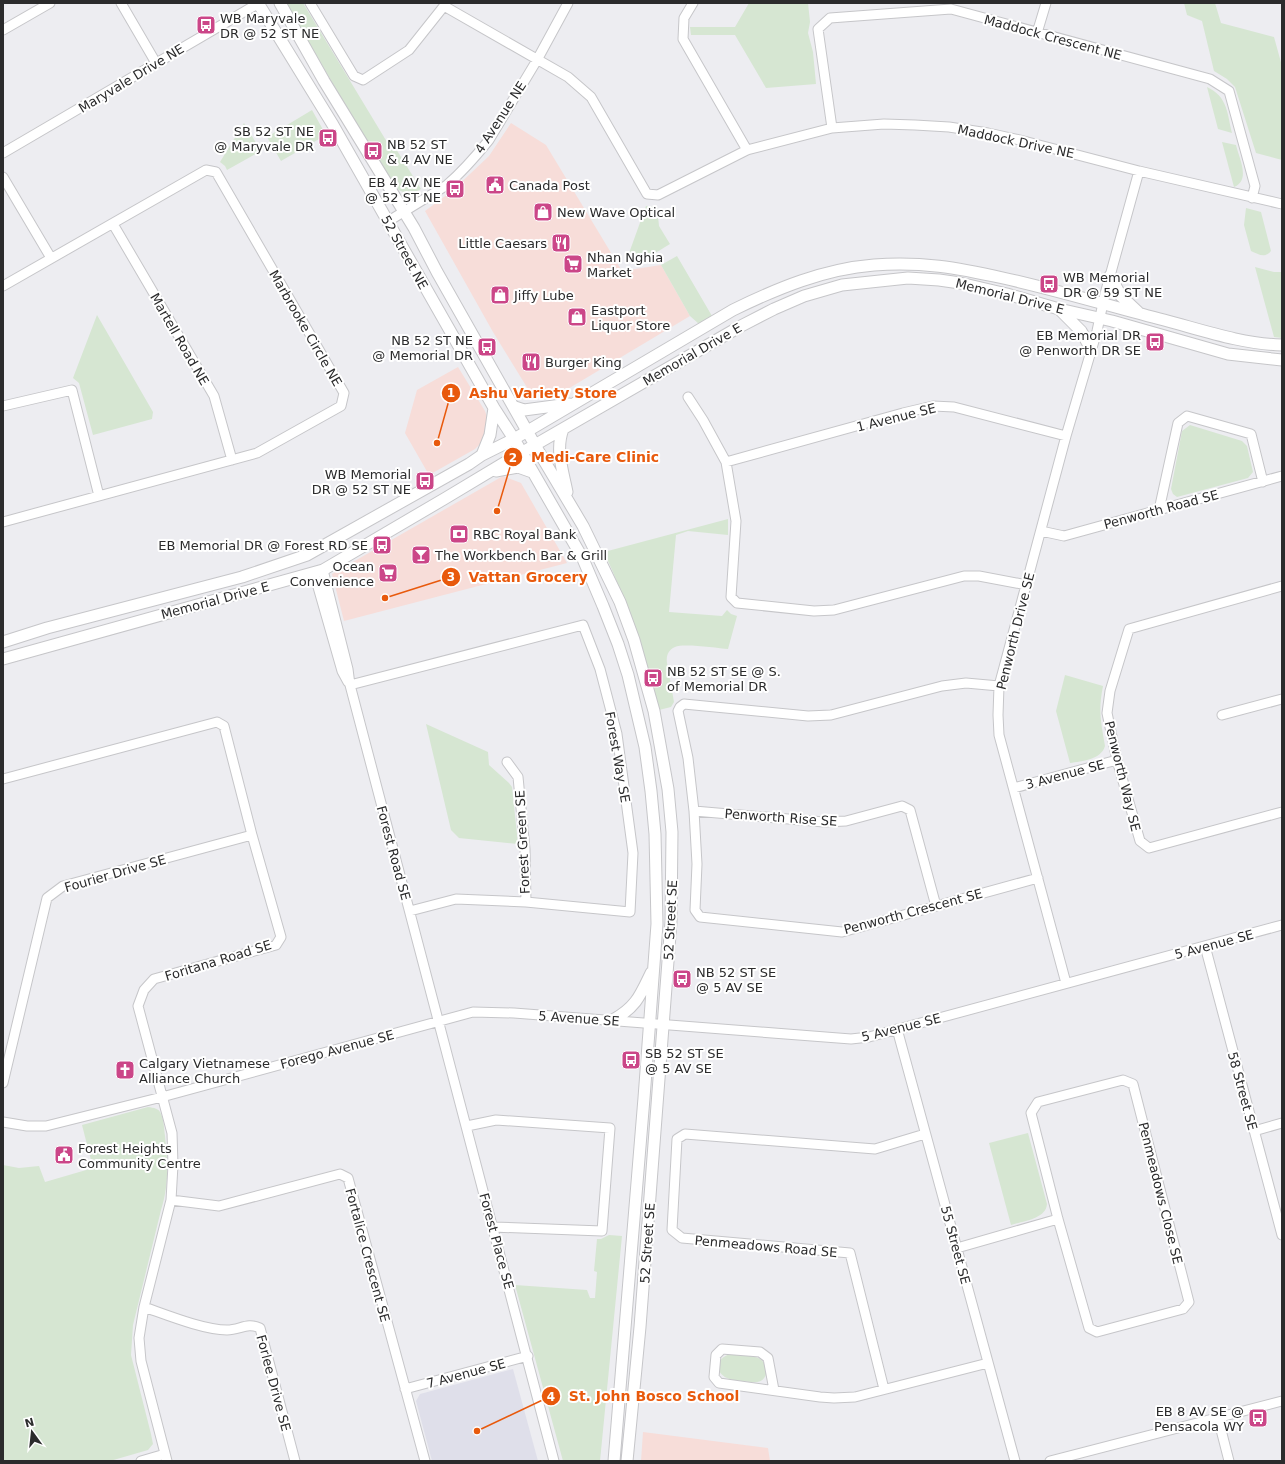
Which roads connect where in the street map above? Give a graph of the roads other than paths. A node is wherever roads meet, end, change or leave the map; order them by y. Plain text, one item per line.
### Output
1 (50, 3) edge
2 (121, 3) edge
3 (258, 3) edge
4 (280, 3) edge
5 (310, 3) edge
6 (568, 3) edge
7 (693, 3) edge
8 (1046, 3) edge
9 (445, 4) edge
10 (3, 30) edge
11 (1037, 33) junction
12 (537, 60) junction
13 (156, 63) junction
14 (832, 128) junction
15 (747, 150) junction
16 (3, 153) edge
17 (1138, 171) junction
18 (3, 176) edge
19 (1252, 198) junction
20 (1282, 204) edge
21 (404, 212) junction
22 (388, 222) junction
23 (113, 224) junction
24 (51, 258) junction
25 (1110, 276) junction
26 (3, 286) edge
27 (1103, 304) junction
28 (1059, 309) junction
29 (1142, 315) junction
30 (1100, 318) junction
31 (1282, 345) edge
32 (1091, 349) junction
33 (1282, 360) edge
34 (688, 397) dead end
35 (573, 404) junction
36 (3, 406) edge
37 (515, 407) junction
38 (494, 408) junction
39 (562, 429) junction
40 (528, 431) junction
41 (1066, 436) junction
42 (514, 439) junction
43 (535, 444) junction
44 (522, 452) junction
45 (482, 455) junction
46 (232, 460) junction
47 (726, 462) junction
48 (488, 472) junction
49 (532, 472) junction
50 (1282, 476) edge
51 (1263, 482) junction
52 (99, 496) junction
53 (568, 498) junction
54 (1159, 510) junction
55 (3, 522) edge
56 (1041, 531) junction
57 (318, 572) junction
58 (1027, 585) junction
59 (1282, 586) edge
60 (3, 642) edge
61 (3, 659) edge
62 (350, 685) junction
63 (999, 686) junction
64 (1282, 699) edge
65 (1222, 715) dead end
66 (1117, 760) junction
67 (507, 762) dead end
68 (3, 779) edge
69 (1014, 788) junction
70 (694, 811) junction
71 (1282, 812) edge
72 (252, 835) junction
73 (1038, 878) junction
74 (526, 902) junction
75 (936, 906) junction
76 (410, 911) junction
77 (1282, 925) edge
78 (1204, 946) junction
79 (654, 967) junction
80 (1066, 983) junction
81 (613, 1020) junction
82 (438, 1021) junction
83 (649, 1023) junction
84 (663, 1024) junction
85 (897, 1029) junction
86 (3, 1083) edge
87 (162, 1096) junction
88 (3, 1122) edge
89 (1282, 1123) edge
90 (466, 1126) junction
91 (1254, 1131) junction
92 (925, 1134) junction
93 (171, 1200) junction
94 (1058, 1219) junction
95 (493, 1227) junction
96 (1282, 1235) edge
97 (957, 1248) junction
98 (144, 1307) junction
99 (528, 1356) junction
100 (988, 1363) junction
101 (884, 1388) junction
102 (405, 1389) junction
103 (774, 1390) junction
104 (1282, 1401) edge
105 (1218, 1418) junction
106 (166, 1458) edge
107 (141, 1461) edge
108 (295, 1461) edge
109 (424, 1461) edge
110 (554, 1461) edge
111 (614, 1461) edge
112 (627, 1461) edge
113 (1015, 1461) edge
114 (1050, 1461) edge
115 (1229, 1461) edge

1 - 10 street
2 - 13 street
3 - 13 street, Maryvale Drive NE
3 - 22 main road, 52 Street NE
4 - 21 main road, 52 Street NE
5 - 9 street
6 - 12 street, 4 Avenue NE
7 - 15 street
8 - 11 street
9 - 12 street
11 - 14 street, Maddock Crescent NE
11 - 19 street, Maddock Crescent NE
12 - 15 street, Maddock Drive NE
12 - 21 street, 4 Avenue NE
13 - 16 street, Maryvale Drive NE
14 - 15 street, Maddock Drive NE
14 - 17 street, Maddock Drive NE
17 - 19 street, Maddock Drive NE
17 - 25 street, Penworth Drive SE
18 - 24 street
19 - 20 street, Maddock Drive NE
21 - 22 street, 4 Avenue NE
21 - 37 main road, 52 Street NE
22 - 38 main road, 52 Street NE
23 - 24 street, Marbrooke Circle NE
23 - 46 street, Martell Road NE
23 - 46 street, Marbrooke Circle NE
24 - 26 street, Marbrooke Circle NE
25 - 27 street, Penworth Drive SE
25 - 29 main road
27 - 29 main road, Memorial Drive E
27 - 30 street, Penworth Drive SE
27 - 35 main road, Memorial Drive E
28 - 30 main road, Memorial Drive E
28 - 32 main road
28 - 39 main road, Memorial Drive E
29 - 31 main road, Memorial Drive E
30 - 32 street, Penworth Drive SE
30 - 33 main road, Memorial Drive E
32 - 41 street, Penworth Drive SE
34 - 47 street
35 - 37 main road
35 - 40 main road, Memorial Drive E
36 - 52 street
37 - 40 main road, 52 Street NE
38 - 42 main road, 52 Street NE
38 - 45 main road
39 - 43 main road, Memorial Drive E
39 - 53 main road
40 - 42 main road, Memorial Drive E
40 - 43 main road, 52 Street SE
41 - 47 street, 1 Avenue SE
41 - 56 street, Penworth Drive SE
42 - 44 main road, 52 Street SE
42 - 45 main road, Memorial Drive E
43 - 44 main road, Memorial Drive E
43 - 53 main road, 52 Street SE
44 - 48 main road, Memorial Drive E
44 - 49 main road, 52 Street SE
45 - 60 main road, Memorial Drive E
46 - 52 street, Marbrooke Circle NE
47 - 58 street
48 - 49 main road
48 - 57 main road, Memorial Drive E
49 - 79 main road, 52 Street SE
50 - 51 street, Penworth Road SE
51 - 54 street, Penworth Road SE
51 - 54 street
52 - 55 street, Marbrooke Circle NE
53 - 84 main road, 52 Street SE
54 - 56 street, Penworth Road SE
56 - 58 street, Penworth Drive SE
57 - 61 main road, Memorial Drive E
57 - 62 street, Forest Road SE
58 - 63 street, Penworth Drive SE
59 - 66 street, Penworth Way SE
62 - 74 street, Forest Way SE
62 - 76 street, Forest Road SE
63 - 69 street, Penworth Drive SE
63 - 70 street, Penworth Crescent SE
64 - 65 street
66 - 69 street, 3 Avenue SE
66 - 71 street, Penworth Way SE
67 - 74 street, Forest Green SE
68 - 72 street, Foritana Road SE
69 - 73 street, Penworth Drive SE
70 - 75 street, Penworth Rise SE
70 - 75 street, Penworth Crescent SE
72 - 86 street, Fourier Drive SE
72 - 87 street, Foritana Road SE
73 - 75 street, Penworth Crescent SE
73 - 80 street, Penworth Drive SE
74 - 76 street, Forest Way SE
76 - 82 street, Forest Road SE
77 - 78 street, 5 Avenue SE
78 - 80 street, 5 Avenue SE
78 - 91 street, 58 Street SE
79 - 81 main road
79 - 83 main road, 52 Street SE
80 - 85 street, 5 Avenue SE
81 - 82 street, 5 Avenue SE
81 - 83 street, 5 Avenue SE
82 - 87 street, Forego Avenue SE
82 - 90 street, Forest Place SE
83 - 84 street, 5 Avenue SE
83 - 111 main road, 52 Street SE
84 - 85 street, 5 Avenue SE
84 - 112 main road, 52 Street SE
85 - 92 street, 55 Street SE
87 - 88 street, Forego Avenue SE
87 - 93 street, Foritana Road SE
89 - 91 street
90 - 95 street, Forest Place SE
90 - 95 street
91 - 96 street, 58 Street SE
92 - 97 street, 55 Street SE
92 - 101 street, Penmeadows Road SE
93 - 98 street, Foritana Road SE
93 - 102 street, Fortalice Crescent SE
94 - 94 street, Penmeadows Close SE
94 - 97 street
95 - 99 street, Forest Place SE
97 - 100 street, 55 Street SE
98 - 106 street, Foritana Road SE
98 - 108 street, Forlee Drive SE
99 - 102 street, 7 Avenue SE
99 - 110 street, Forest Place SE
100 - 101 street
100 - 113 street, 55 Street SE
101 - 103 street
102 - 109 street, Fortalice Crescent SE
103 - 103 street
104 - 105 street
105 - 114 street
105 - 115 street
106 - 107 street

